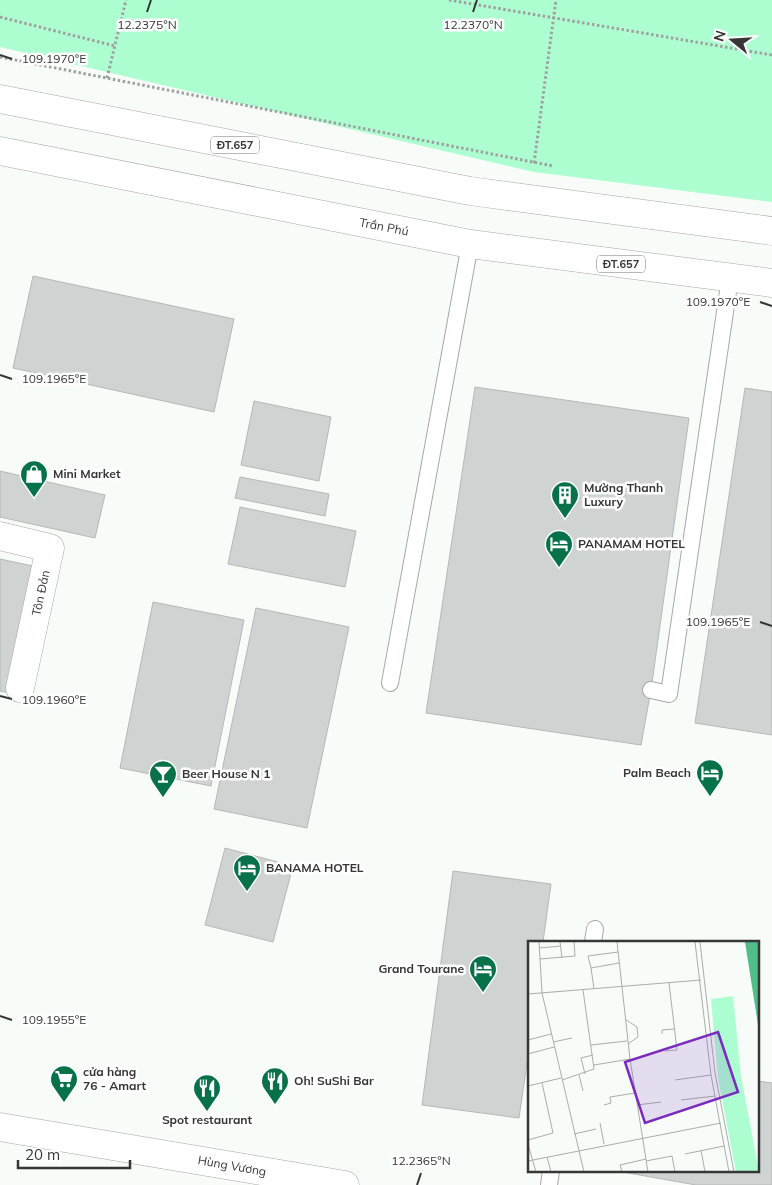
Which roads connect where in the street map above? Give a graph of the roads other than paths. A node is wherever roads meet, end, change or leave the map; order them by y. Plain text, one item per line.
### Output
1 (0, 99) edge
2 (0, 151) edge
3 (772, 231) edge
4 (470, 244) junction
5 (730, 278) junction
6 (772, 283) edge
7 (0, 536) edge
8 (390, 683) dead end
9 (20, 688) dead end
10 (651, 690) dead end
11 (0, 1127) edge
12 (551, 1172) edge
13 (345, 1185) edge
14 (549, 1185) edge

1 - 3 main road, ĐT.657
2 - 4 main road, Trần Phú / ĐT.657
4 - 5 main road, Trần Phú / ĐT.657
4 - 8 lane
5 - 6 main road, Trần Phú / ĐT.657
5 - 10 lane
7 - 9 main road, Tôn Đản
11 - 13 main road, Hùng Vương
12 - 14 lane

